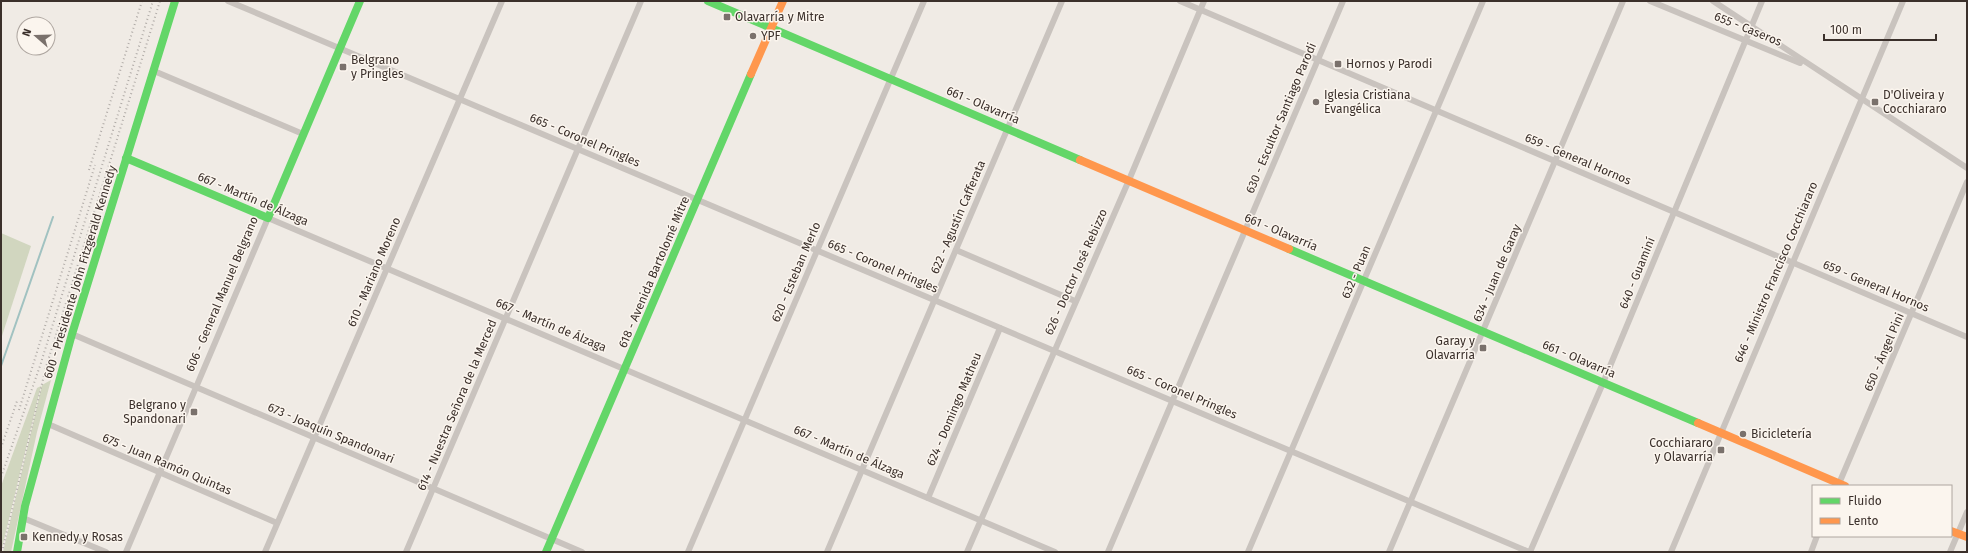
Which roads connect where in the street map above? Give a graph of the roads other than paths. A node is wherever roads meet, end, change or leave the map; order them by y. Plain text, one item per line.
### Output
1 (175, 1) edge
2 (228, 1) edge
3 (360, 1) edge
4 (502, 1) edge
5 (641, 1) edge
6 (708, 1) edge
7 (783, 1) edge
8 (924, 1) edge
9 (1062, 1) edge
10 (1180, 1) edge
11 (1204, 1) edge
12 (1343, 1) edge
13 (1483, 1) edge
14 (1623, 1) edge
15 (1650, 1) edge
16 (1713, 1) edge
17 (1762, 1) edge
18 (1903, 1) edge
19 (1201, 10) junction
20 (1752, 27) junction
21 (771, 28) junction
22 (1746, 40) junction
23 (340, 48) junction
24 (1318, 61) junction
25 (1815, 69) junction
26 (154, 71) junction
27 (890, 79) junction
28 (461, 99) junction
29 (1861, 99) junction
30 (1437, 112) junction
31 (1008, 128) junction
32 (302, 134) junction
33 (578, 149) junction
34 (126, 158) junction
35 (1555, 162) junction
36 (1967, 168) edge
37 (1129, 180) junction
38 (1967, 182) edge
39 (698, 199) junction
40 (1674, 211) junction
41 (268, 218) junction
42 (1245, 230) junction
43 (817, 250) junction
44 (956, 250) junction
45 (1792, 263) junction
46 (387, 269) junction
47 (1365, 280) junction
48 (934, 300) junction
49 (1075, 300) junction
50 (1912, 314) junction
51 (506, 319) junction
52 (1000, 328) junction
53 (1484, 331) junction
54 (72, 334) junction
55 (1967, 337) edge
56 (1054, 350) junction
57 (626, 370) junction
58 (1603, 383) junction
59 (195, 387) junction
60 (1173, 400) junction
61 (745, 420) junction
62 (48, 424) junction
63 (1721, 433) junction
64 (314, 438) junction
65 (1292, 451) junction
66 (862, 470) junction
67 (159, 473) junction
68 (1841, 485) edge
69 (434, 489) junction
70 (928, 498) junction
71 (1411, 502) junction
72 (1967, 512) edge
73 (23, 518) junction
74 (981, 520) junction
75 (277, 523) junction
76 (1954, 532) edge
77 (1817, 537) edge
78 (1967, 537) edge
79 (552, 539) junction
80 (17, 552) edge
81 (106, 552) edge
82 (126, 552) edge
83 (265, 552) edge
84 (406, 552) edge
85 (546, 552) edge
86 (582, 552) edge
87 (688, 552) edge
88 (827, 552) edge
89 (967, 552) edge
90 (1055, 552) edge
91 (1108, 552) edge
92 (1248, 552) edge
93 (1389, 552) edge
94 (1530, 552) edge
95 (1671, 552) edge
96 (1811, 552) edge
97 (1950, 552) edge

1 - 26 street, 600 - Presidente John Fitzgerald Kennedy
2 - 23 street, 665 - Coronel Pringles
3 - 23 street, 606 - General Manuel Belgrano
4 - 28 street, 610 - Mariano Moreno
5 - 33 street, 614 - Nuestra Señora de la Merced
6 - 21 street, 661 - Olavarría
7 - 21 street, 618 - Avenida Bartolomé Mitre
8 - 27 street, 620 - Esteban Merlo
9 - 31 street, 622 - Agustín Cafferata
10 - 19 street, 659 - General Hornos
11 - 19 street, 626 - Doctor José Rebizzo
12 - 24 street, 630 - Escultor Santiago Parodi
13 - 30 street, 632 - Puan
14 - 35 street, 634 - Juan de Garay
15 - 22 street, 655 - Caseros
16 - 20 street
17 - 20 street, 640 - Guaminí
18 - 29 street, 646 - Ministro Francisco Cocchiararo
19 - 24 street, 659 - General Hornos
19 - 37 street, 626 - Doctor José Rebizzo
20 - 22 street, 640 - Guaminí
20 - 25 street
21 - 27 street, 661 - Olavarría
21 - 39 street, 618 - Avenida Bartolomé Mitre
22 - 25 street, 655 - Caseros
22 - 40 street, 640 - Guaminí
23 - 28 street, 665 - Coronel Pringles
23 - 32 street, 606 - General Manuel Belgrano
24 - 30 street, 659 - General Hornos
24 - 42 street, 630 - Escultor Santiago Parodi
25 - 29 street
26 - 32 street
26 - 34 street, 600 - Presidente John Fitzgerald Kennedy
27 - 31 street, 661 - Olavarría
27 - 43 street, 620 - Esteban Merlo
28 - 33 street, 665 - Coronel Pringles
28 - 46 street, 610 - Mariano Moreno
29 - 36 street
29 - 45 street, 646 - Ministro Francisco Cocchiararo
30 - 35 street, 659 - General Hornos
30 - 47 street, 632 - Puan
31 - 37 street, 661 - Olavarría
31 - 44 street, 622 - Agustín Cafferata
32 - 41 street, 606 - General Manuel Belgrano
33 - 39 street, 665 - Coronel Pringles
33 - 51 street, 614 - Nuestra Señora de la Merced
34 - 41 street, 667 - Martín de Álzaga
34 - 54 street, 600 - Presidente John Fitzgerald Kennedy
35 - 40 street, 659 - General Hornos
35 - 53 street, 634 - Juan de Garay
37 - 42 street, 661 - Olavarría
37 - 49 street, 626 - Doctor José Rebizzo
38 - 50 street, 650 - Ángel Pini
39 - 43 street, 665 - Coronel Pringles
39 - 57 street, 618 - Avenida Bartolomé Mitre
40 - 45 street, 659 - General Hornos
40 - 58 street, 640 - Guaminí
41 - 46 street, 667 - Martín de Álzaga
41 - 59 street, 606 - General Manuel Belgrano
42 - 47 street, 661 - Olavarría
42 - 60 street, 630 - Escultor Santiago Parodi
43 - 48 street, 665 - Coronel Pringles
43 - 61 street, 620 - Esteban Merlo
44 - 48 street, 622 - Agustín Cafferata
44 - 49 street
45 - 50 street, 659 - General Hornos
45 - 63 street, 646 - Ministro Francisco Cocchiararo
46 - 51 street, 667 - Martín de Álzaga
46 - 64 street, 610 - Mariano Moreno
47 - 53 street, 661 - Olavarría
47 - 65 street, 632 - Puan
48 - 52 street, 665 - Coronel Pringles
48 - 66 street, 622 - Agustín Cafferata
49 - 56 street, 626 - Doctor José Rebizzo
50 - 55 street, 659 - General Hornos
50 - 68 street, 650 - Ángel Pini
51 - 57 street, 667 - Martín de Álzaga
51 - 69 street, 614 - Nuestra Señora de la Merced
52 - 56 street, 665 - Coronel Pringles
52 - 70 street, 624 - Domingo Matheu
53 - 58 street, 661 - Olavarría
53 - 71 street, 634 - Juan de Garay
54 - 59 street, 673 - Joaquín Spandonari
54 - 62 street, 600 - Presidente John Fitzgerald Kennedy
56 - 60 street, 665 - Coronel Pringles
56 - 74 street, 626 - Doctor José Rebizzo
57 - 61 street, 667 - Martín de Álzaga
57 - 79 street, 618 - Avenida Bartolomé Mitre
58 - 63 street, 661 - Olavarría
58 - 94 street, 640 - Guaminí
59 - 64 street, 673 - Joaquín Spandonari
59 - 67 street, 606 - General Manuel Belgrano
60 - 65 street, 665 - Coronel Pringles
60 - 91 street, 630 - Escultor Santiago Parodi
61 - 66 street, 667 - Martín de Álzaga
61 - 87 street, 620 - Esteban Merlo
62 - 67 street, 675 - Juan Ramón Quintas
62 - 73 street, 600 - Presidente John Fitzgerald Kennedy
63 - 68 street, 661 - Olavarría
63 - 95 street, 646 - Ministro Francisco Cocchiararo
64 - 69 street, 673 - Joaquín Spandonari
64 - 75 street, 610 - Mariano Moreno
65 - 71 street, 665 - Coronel Pringles
65 - 92 street, 632 - Puan
66 - 70 street, 667 - Martín de Álzaga
66 - 88 street, 622 - Agustín Cafferata
67 - 75 street, 675 - Juan Ramón Quintas
67 - 82 street, 606 - General Manuel Belgrano
69 - 79 street, 673 - Joaquín Spandonari
69 - 84 street, 614 - Nuestra Señora de la Merced
70 - 74 street, 667 - Martín de Álzaga
71 - 93 street, 634 - Juan de Garay
71 - 94 street, 665 - Coronel Pringles
72 - 76 street
73 - 80 street, 600 - Presidente John Fitzgerald Kennedy
73 - 81 street
74 - 89 street, 626 - Doctor José Rebizzo
74 - 90 street, 667 - Martín de Álzaga
75 - 83 street, 610 - Mariano Moreno
76 - 78 street
76 - 97 street
77 - 96 street
79 - 85 street, 618 - Avenida Bartolomé Mitre
79 - 86 street, 673 - Joaquín Spandonari

